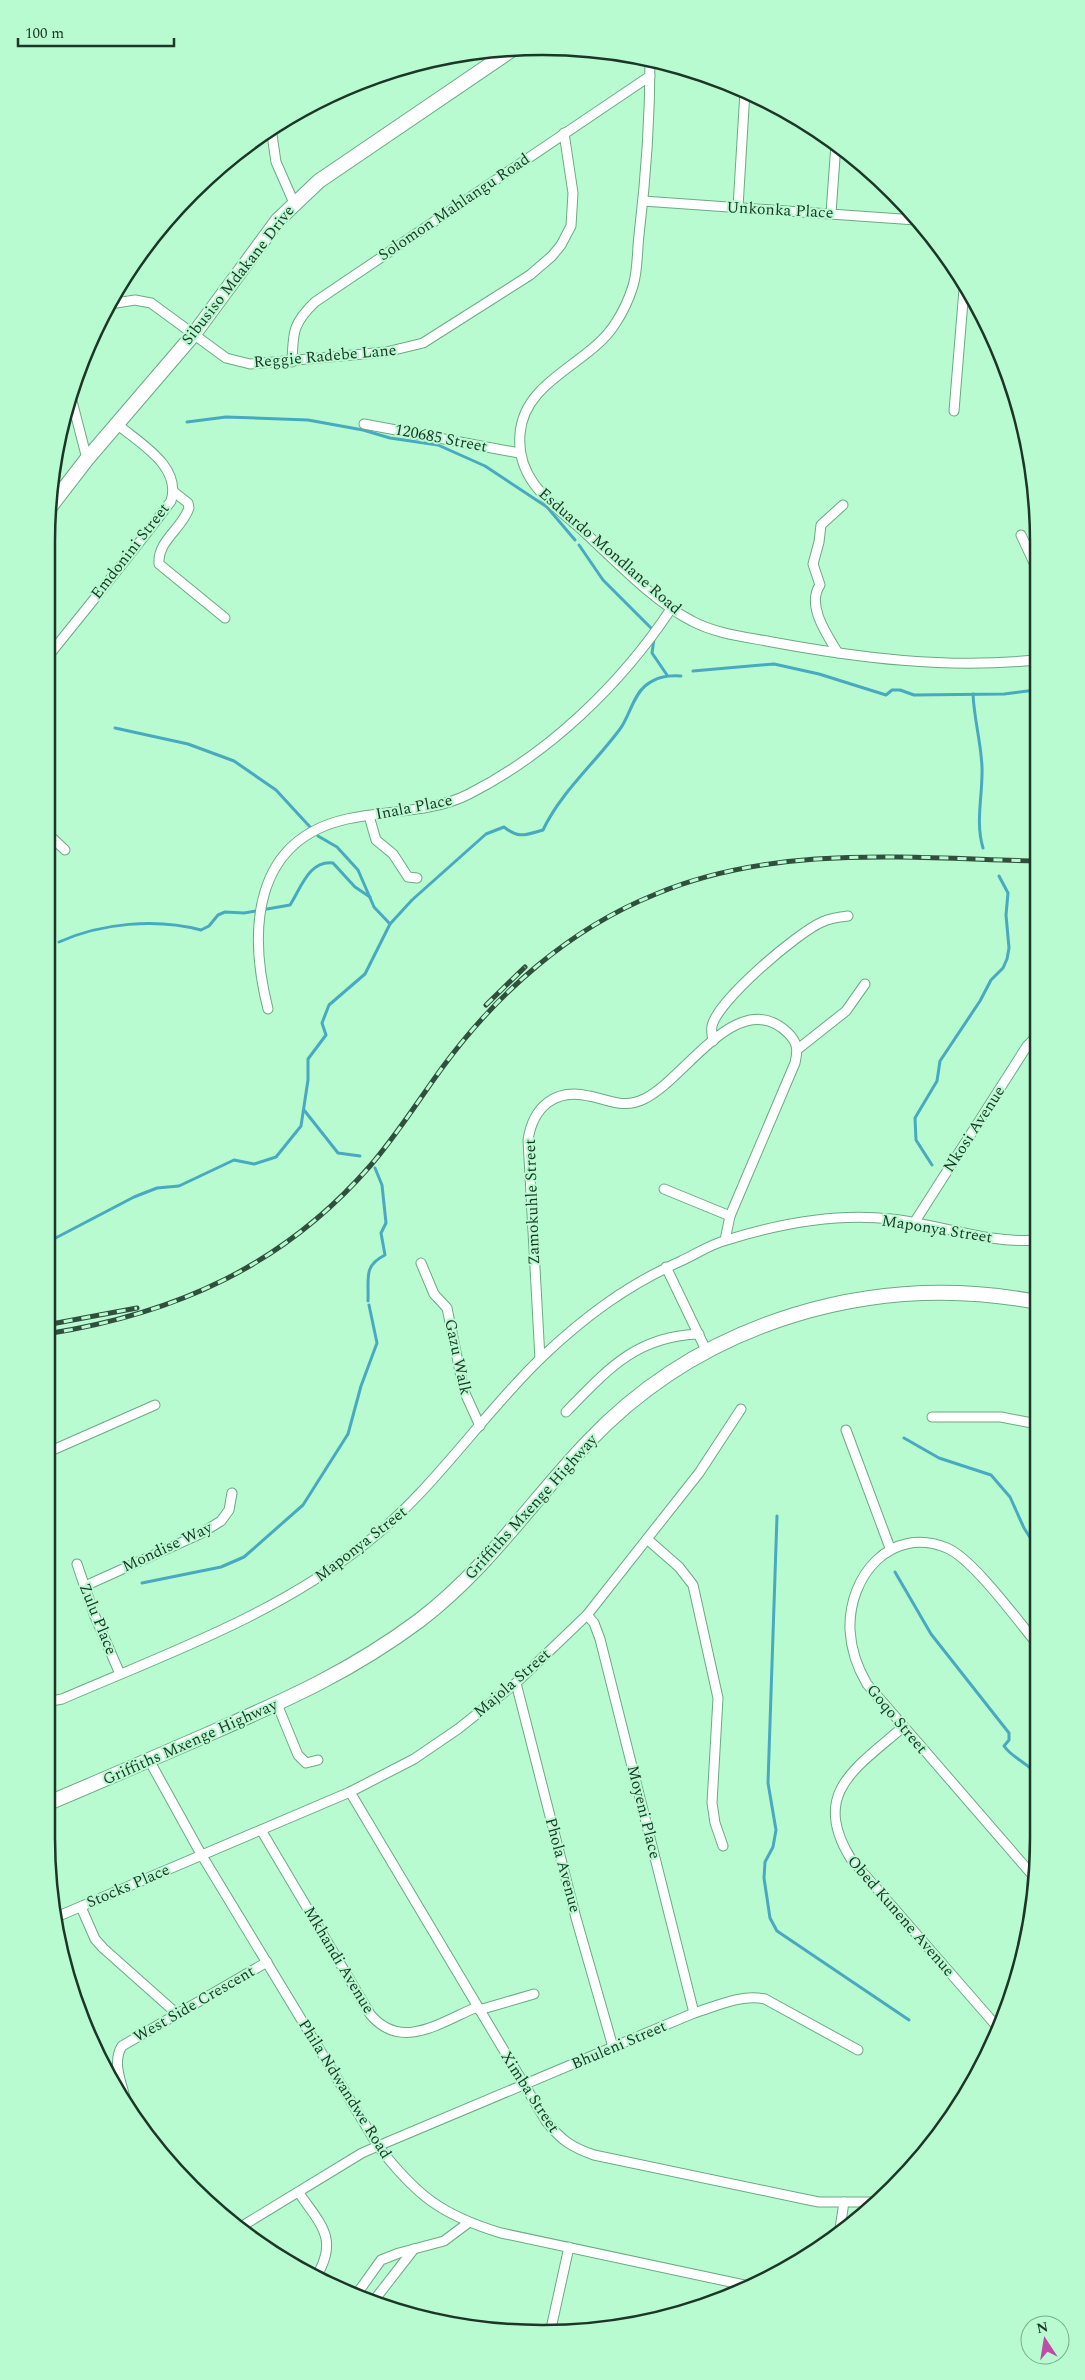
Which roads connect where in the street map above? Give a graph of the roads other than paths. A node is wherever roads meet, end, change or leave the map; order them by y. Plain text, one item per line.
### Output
1 (501, 57) edge
2 (650, 67) edge
3 (650, 76) junction
4 (745, 99) edge
5 (564, 133) junction
6 (272, 137) edge
7 (835, 153) edge
8 (643, 201) junction
9 (294, 203) junction
10 (738, 207) junction
11 (831, 213) junction
12 (907, 219) edge
13 (963, 296) edge
14 (118, 303) edge
15 (192, 333) junction
16 (292, 362) junction
17 (74, 409) edge
18 (954, 411) dead end
19 (117, 424) junction
20 (364, 424) dead end
21 (519, 453) junction
22 (87, 459) junction
23 (174, 492) junction
24 (57, 498) edge
25 (843, 505) dead end
26 (1021, 535) dead end
27 (1030, 554) edge
28 (672, 609) junction
29 (225, 618) dead end
30 (55, 648) edge
31 (838, 653) junction
32 (1030, 660) edge
33 (369, 816) junction
34 (55, 841) edge
35 (65, 850) dead end
36 (417, 878) dead end
37 (848, 916) dead end
38 (865, 984) dead end
39 (268, 1009) dead end
40 (713, 1041) junction
41 (1030, 1043) edge
42 (798, 1049) junction
43 (664, 1189) dead end
44 (730, 1216) junction
45 (914, 1223) junction
46 (725, 1240) junction
47 (1030, 1240) edge
48 (421, 1263) dead end
49 (666, 1268) junction
50 (1030, 1301) edge
51 (699, 1334) junction
52 (706, 1350) junction
53 (540, 1359) junction
54 (155, 1405) dead end
55 (740, 1409) dead end
56 (566, 1412) dead end
57 (932, 1417) dead end
58 (1030, 1422) edge
59 (480, 1426) junction
60 (846, 1430) dead end
61 (55, 1449) edge
62 (232, 1493) dead end
63 (647, 1539) junction
64 (890, 1548) junction
65 (77, 1564) dead end
66 (84, 1586) junction
67 (587, 1615) junction
68 (1030, 1636) edge
69 (120, 1674) junction
70 (516, 1683) junction
71 (55, 1700) edge
72 (277, 1704) junction
73 (903, 1727) junction
74 (149, 1760) junction
75 (318, 1760) dead end
76 (350, 1792) junction
77 (55, 1800) edge
78 (260, 1830) junction
79 (723, 1846) dead end
80 (201, 1854) junction
81 (1029, 1871) edge
82 (81, 1906) junction
83 (61, 1915) edge
84 (267, 1962) junction
85 (534, 1994) dead end
86 (478, 2009) junction
87 (176, 2013) junction
88 (694, 2013) junction
89 (994, 2023) edge
90 (612, 2047) junction
91 (858, 2050) dead end
92 (524, 2084) junction
93 (123, 2085) edge
94 (378, 2146) junction
95 (299, 2193) junction
96 (844, 2202) junction
97 (866, 2202) edge
98 (841, 2222) edge
99 (468, 2223) junction
100 (246, 2224) edge
101 (569, 2248) junction
102 (414, 2249) junction
103 (320, 2271) edge
104 (738, 2284) edge
105 (360, 2289) edge
106 (377, 2296) edge
107 (552, 2325) edge

1 - 9 street, Sibusiso Mdakane Drive
2 - 3 street, Esduardo Mondlane Road
3 - 5 street, Solomon Mahlangu Road
3 - 8 street, Esduardo Mondlane Road
4 - 10 street
5 - 16 street, Solomon Mahlangu Road
5 - 16 street, Reggie Radebe Lane
6 - 9 street
7 - 11 street
8 - 10 street, Unkonka Place
8 - 21 street, Esduardo Mondlane Road
9 - 15 street, Sibusiso Mdakane Drive
10 - 11 street, Unkonka Place
11 - 12 street, Unkonka Place
13 - 18 street
14 - 15 street, Reggie Radebe Lane
15 - 16 street, Reggie Radebe Lane
15 - 19 street, Sibusiso Mdakane Drive
17 - 22 street
19 - 22 street, Sibusiso Mdakane Drive
19 - 23 street, Emdonini Street
20 - 21 street, 120685 Street
21 - 28 street, Esduardo Mondlane Road
22 - 24 street, Sibusiso Mdakane Drive
23 - 29 street
23 - 30 street, Emdonini Street
25 - 31 street
26 - 27 street
28 - 31 street, Esduardo Mondlane Road
28 - 33 street, Inala Place
31 - 32 street, Esduardo Mondlane Road
33 - 36 street
33 - 39 street, Inala Place
34 - 35 street
37 - 40 street
38 - 42 street
40 - 42 street, Zamokuhle Street
40 - 53 street, Zamokuhle Street
41 - 45 street, Nkosi Avenue
42 - 44 street
43 - 44 street
44 - 46 street
45 - 46 street, Maponya Street
45 - 47 street, Maponya Street
46 - 49 street, Maponya Street
48 - 59 street, Gazu Walk
49 - 51 street
49 - 53 street, Maponya Street
50 - 52 street, Griffiths Mxenge Highway
51 - 52 street
51 - 56 street
52 - 72 street, Griffiths Mxenge Highway
53 - 59 street, Maponya Street
54 - 61 street
55 - 63 street, Majola Street
57 - 58 street
59 - 69 street, Maponya Street
60 - 64 street
62 - 66 street, Mondise Way
63 - 67 street, Majola Street
63 - 79 street
64 - 68 street
64 - 73 street, Goqo Street
65 - 66 street, Zulu Place
66 - 69 street, Zulu Place
67 - 70 street, Majola Street
67 - 88 street, Moyeni Place
69 - 71 street, Maponya Street
70 - 76 street, Majola Street
70 - 90 street, Phola Avenue
72 - 74 street, Griffiths Mxenge Highway
72 - 75 street
73 - 81 street, Goqo Street
73 - 89 street, Obed Kunene Avenue
74 - 77 street, Griffiths Mxenge Highway
74 - 80 street, Phila Ndwandwe Road
76 - 78 street, Majola Street
76 - 86 street, Ximba Street
78 - 80 street, Majola Street
78 - 86 street, Mkhandi Avenue
80 - 82 street, Stocks Place
80 - 84 street, Phila Ndwandwe Road
82 - 83 street, Stocks Place
82 - 87 street
84 - 87 street, West Side Crescent
84 - 94 street, Phila Ndwandwe Road
85 - 86 street, Mkhandi Avenue
86 - 92 street, Ximba Street
87 - 93 street, West Side Crescent
88 - 90 street, Bhuleni Street
88 - 91 street, Bhuleni Street
90 - 92 street, Bhuleni Street
92 - 94 street, Bhuleni Street
92 - 96 street, Ximba Street
94 - 95 street, Bhuleni Street
94 - 99 street, Phila Ndwandwe Road
95 - 100 street, Bhuleni Street
95 - 103 street
96 - 97 street, Ximba Street
96 - 98 street
99 - 101 street, Phila Ndwandwe Road
99 - 102 street
101 - 104 street, Phila Ndwandwe Road
101 - 107 street
102 - 105 street
102 - 106 street

